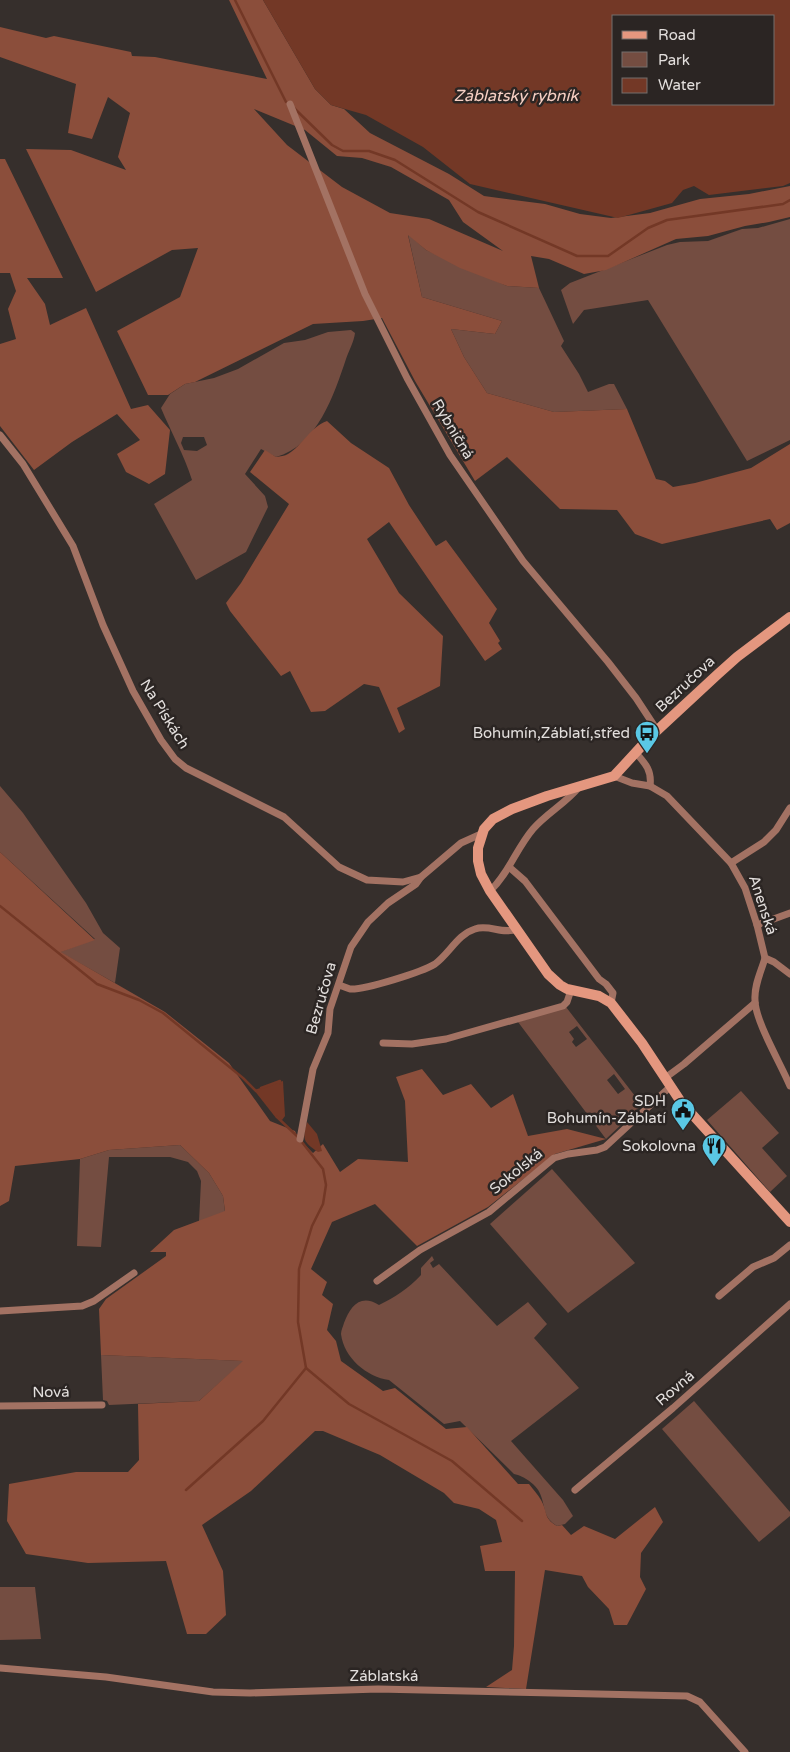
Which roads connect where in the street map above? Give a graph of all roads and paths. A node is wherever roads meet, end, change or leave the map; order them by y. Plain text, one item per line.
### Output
1 (290, 104) dead end
2 (0, 435) edge
3 (790, 617) edge
4 (657, 730) junction
5 (636, 753) junction
6 (614, 776) junction
7 (580, 786) junction
8 (650, 786) junction
9 (790, 808) edge
10 (481, 834) junction
11 (731, 863) junction
12 (509, 867) junction
13 (421, 876) junction
14 (490, 891) junction
15 (790, 913) edge
16 (757, 925) junction
17 (517, 929) junction
18 (765, 958) junction
19 (790, 974) edge
20 (339, 985) junction
21 (571, 990) junction
22 (611, 1003) junction
23 (755, 1003) junction
24 (384, 1043) dead end
25 (668, 1082) junction
26 (790, 1086) edge
27 (300, 1139) dead end
28 (790, 1222) edge
29 (790, 1245) edge
30 (134, 1273) dead end
31 (377, 1281) dead end
32 (719, 1296) dead end
33 (790, 1304) edge
34 (0, 1311) edge
35 (0, 1406) edge
36 (102, 1406) dead end
37 (575, 1490) dead end
38 (0, 1668) edge
39 (745, 1752) edge

1 - 4 street, Rybničná
2 - 13 street, Na Pískách
3 - 4 main road, Bezručova
4 - 5 main road, Bezručova
5 - 6 main road, Bezručova
5 - 8 street
6 - 7 main road, Bezručova
6 - 8 street, Anenská
7 - 10 main road, Bezručova
7 - 12 street
8 - 11 street, Anenská
9 - 11 street, Anenská
10 - 13 street, Bezručova
10 - 14 main road
11 - 16 street, Anenská
12 - 14 street
12 - 22 street
13 - 20 street, Bezručova
14 - 17 main road
15 - 16 street
16 - 18 street, Anenská
17 - 20 street
17 - 21 main road
18 - 19 street, Anenská
18 - 23 street
20 - 27 street, Bezručova
21 - 22 main road
21 - 24 street
22 - 25 main road
23 - 25 street, Sokolská
23 - 26 street
25 - 28 main road
25 - 31 street, Sokolská
29 - 32 street
30 - 34 street
33 - 37 street, Rovná
35 - 36 street, Nová
38 - 39 street, Záblatská

